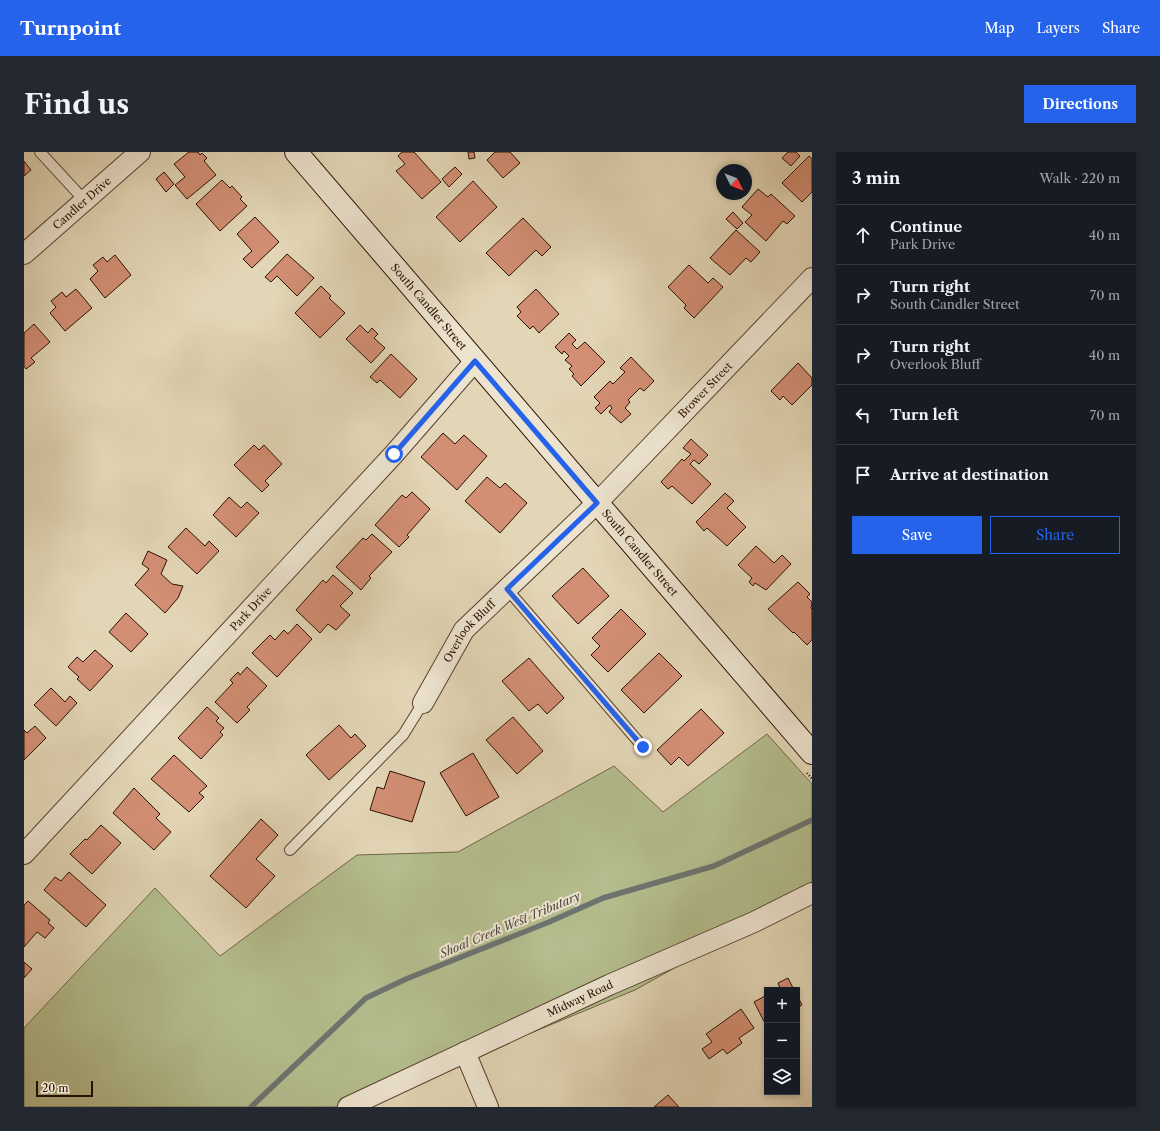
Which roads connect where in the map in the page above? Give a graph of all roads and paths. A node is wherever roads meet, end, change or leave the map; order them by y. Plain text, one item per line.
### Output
1 (40, 152) edge
2 (140, 152) edge
3 (296, 152) edge
4 (85, 201) junction
5 (24, 254) edge
6 (812, 278) edge
7 (475, 361) junction
8 (597, 503) junction
9 (507, 589) junction
10 (423, 703) joint
11 (643, 747) dead end
12 (812, 753) edge
13 (290, 850) dead end
14 (24, 854) edge
15 (812, 892) edge
16 (464, 1052) junction
17 (348, 1107) edge
18 (488, 1107) edge

1 - 4 lane
2 - 4 street, Candler Drive
3 - 7 main road, South Candler Street
4 - 5 street, Candler Drive
6 - 8 street, Brower Street
7 - 8 main road, South Candler Street
7 - 14 street, Park Drive
8 - 9 street, Overlook Bluff
8 - 12 main road, South Candler Street
9 - 10 street, Overlook Bluff
9 - 11 lane
10 - 13 lane
15 - 16 street, Midway Road
16 - 17 street, Midway Road
16 - 18 street

